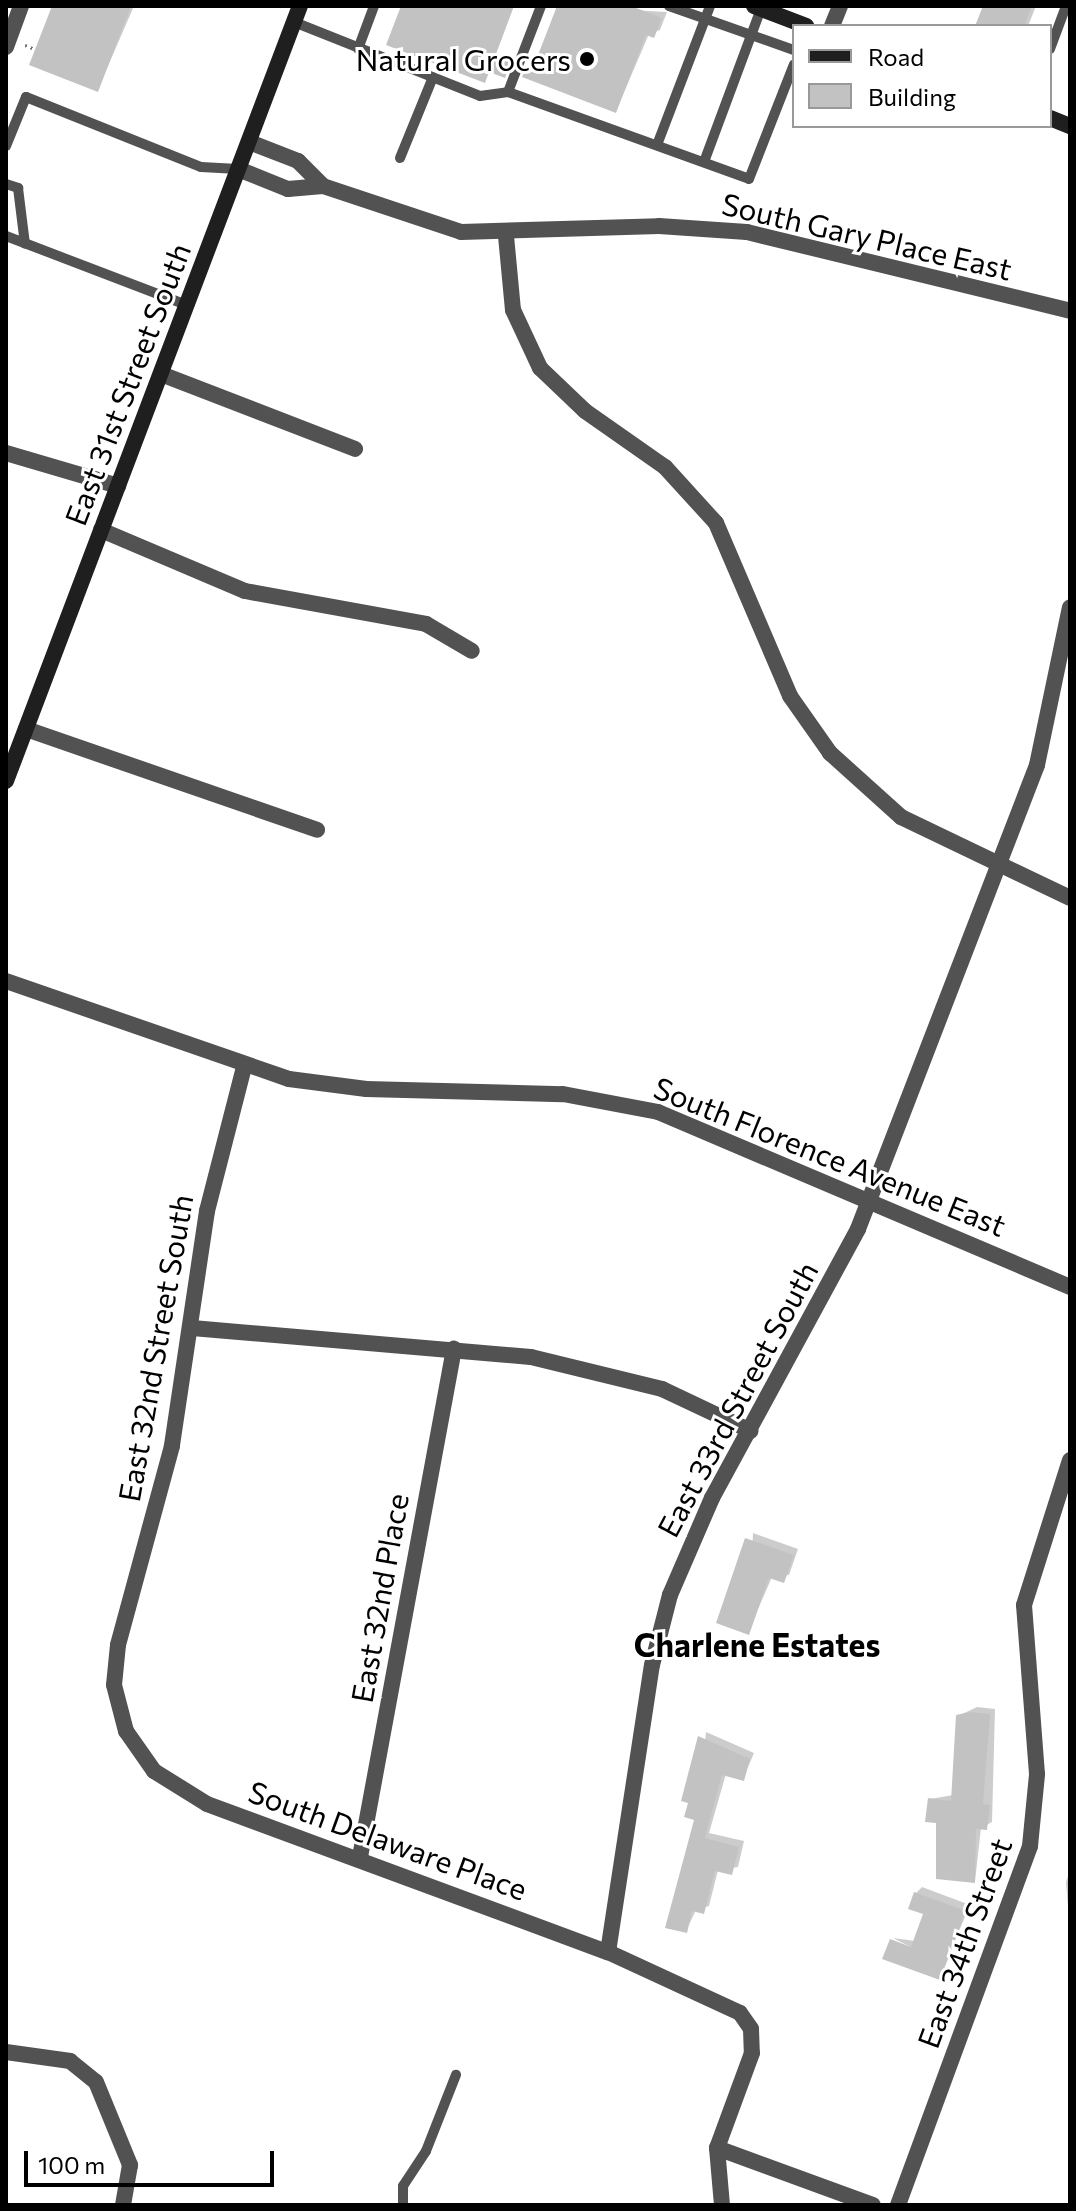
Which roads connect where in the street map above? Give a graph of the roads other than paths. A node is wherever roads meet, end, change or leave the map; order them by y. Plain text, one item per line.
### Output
1 (21, 6) edge
2 (374, 6) edge
3 (541, 6) edge
4 (669, 6) edge
5 (710, 6) edge
6 (1066, 6) edge
7 (758, 8) edge
8 (297, 14) edge
9 (705, 18) junction
10 (801, 24) edge
11 (752, 34) junction
12 (10, 41) edge
13 (1052, 44) edge
14 (358, 49) junction
15 (792, 49) edge
16 (792, 69) edge
17 (433, 77) junction
18 (508, 92) junction
19 (249, 142) junction
20 (657, 145) junction
21 (6, 146) edge
22 (400, 158) dead end
23 (704, 162) junction
24 (238, 169) junction
25 (6, 184) edge
26 (323, 186) junction
27 (6, 236) edge
28 (506, 236) junction
29 (25, 244) junction
30 (187, 305) junction
31 (1070, 311) edge
32 (161, 374) junction
33 (355, 449) dead end
34 (6, 453) edge
35 (118, 486) junction
36 (101, 530) junction
37 (1070, 607) edge
38 (472, 651) dead end
39 (26, 729) junction
40 (6, 781) edge
41 (317, 830) dead end
42 (999, 865) junction
43 (1070, 898) edge
44 (6, 981) edge
45 (244, 1067) junction
46 (871, 1197) junction
47 (1070, 1287) edge
48 (192, 1328) junction
49 (454, 1349) junction
50 (751, 1431) junction
51 (1070, 1460) edge
52 (154, 1771) joint
53 (360, 1857) junction
54 (608, 1952) junction
55 (6, 2052) edge
56 (456, 2075) dead end
57 (717, 2148) junction
58 (123, 2205) edge
59 (403, 2205) edge
60 (722, 2205) edge
61 (873, 2205) edge
62 (898, 2205) edge

1 - 12 street
2 - 14 lane
3 - 18 lane
4 - 9 lane
5 - 9 lane
6 - 13 lane
7 - 10 main road
7 - 11 lane
8 - 14 lane
8 - 19 main road, East 31st Street South
9 - 11 lane
9 - 20 lane
11 - 15 lane
11 - 23 lane
14 - 17 lane
16 - 23 lane
17 - 18 lane
17 - 22 lane
18 - 20 lane
19 - 24 main road, East 31st Street South
19 - 26 street, South Gary Place East
20 - 23 lane
21 - 24 lane
24 - 26 street, South Gary Place East
24 - 30 main road, East 31st Street South
25 - 29 lane
26 - 28 street, South Gary Place East
27 - 29 lane
28 - 31 street, South Gary Place East
28 - 42 street
29 - 30 lane
30 - 32 main road, East 31st Street South
32 - 33 street
32 - 35 main road, East 31st Street South
34 - 35 street
35 - 36 main road, East 31st Street South
36 - 38 street
36 - 39 main road, East 31st Street South
37 - 42 street, East 33rd Street South
39 - 40 main road, East 31st Street South
39 - 41 street
42 - 43 street
42 - 46 street, East 33rd Street South
44 - 45 street, South Florence Avenue East
45 - 46 street, South Florence Avenue East
45 - 48 street, East 32nd Street South
46 - 47 street, South Florence Avenue East
46 - 50 street, East 33rd Street South
48 - 49 street
48 - 52 street, East 32nd Street South
49 - 50 street
49 - 53 street, East 32nd Place
50 - 54 street, East 33rd Street South
51 - 62 street, East 34th Street
52 - 53 street, South Delaware Place
53 - 54 street, South Delaware Place
54 - 57 street
55 - 58 street
56 - 59 lane
57 - 60 street
57 - 61 street

